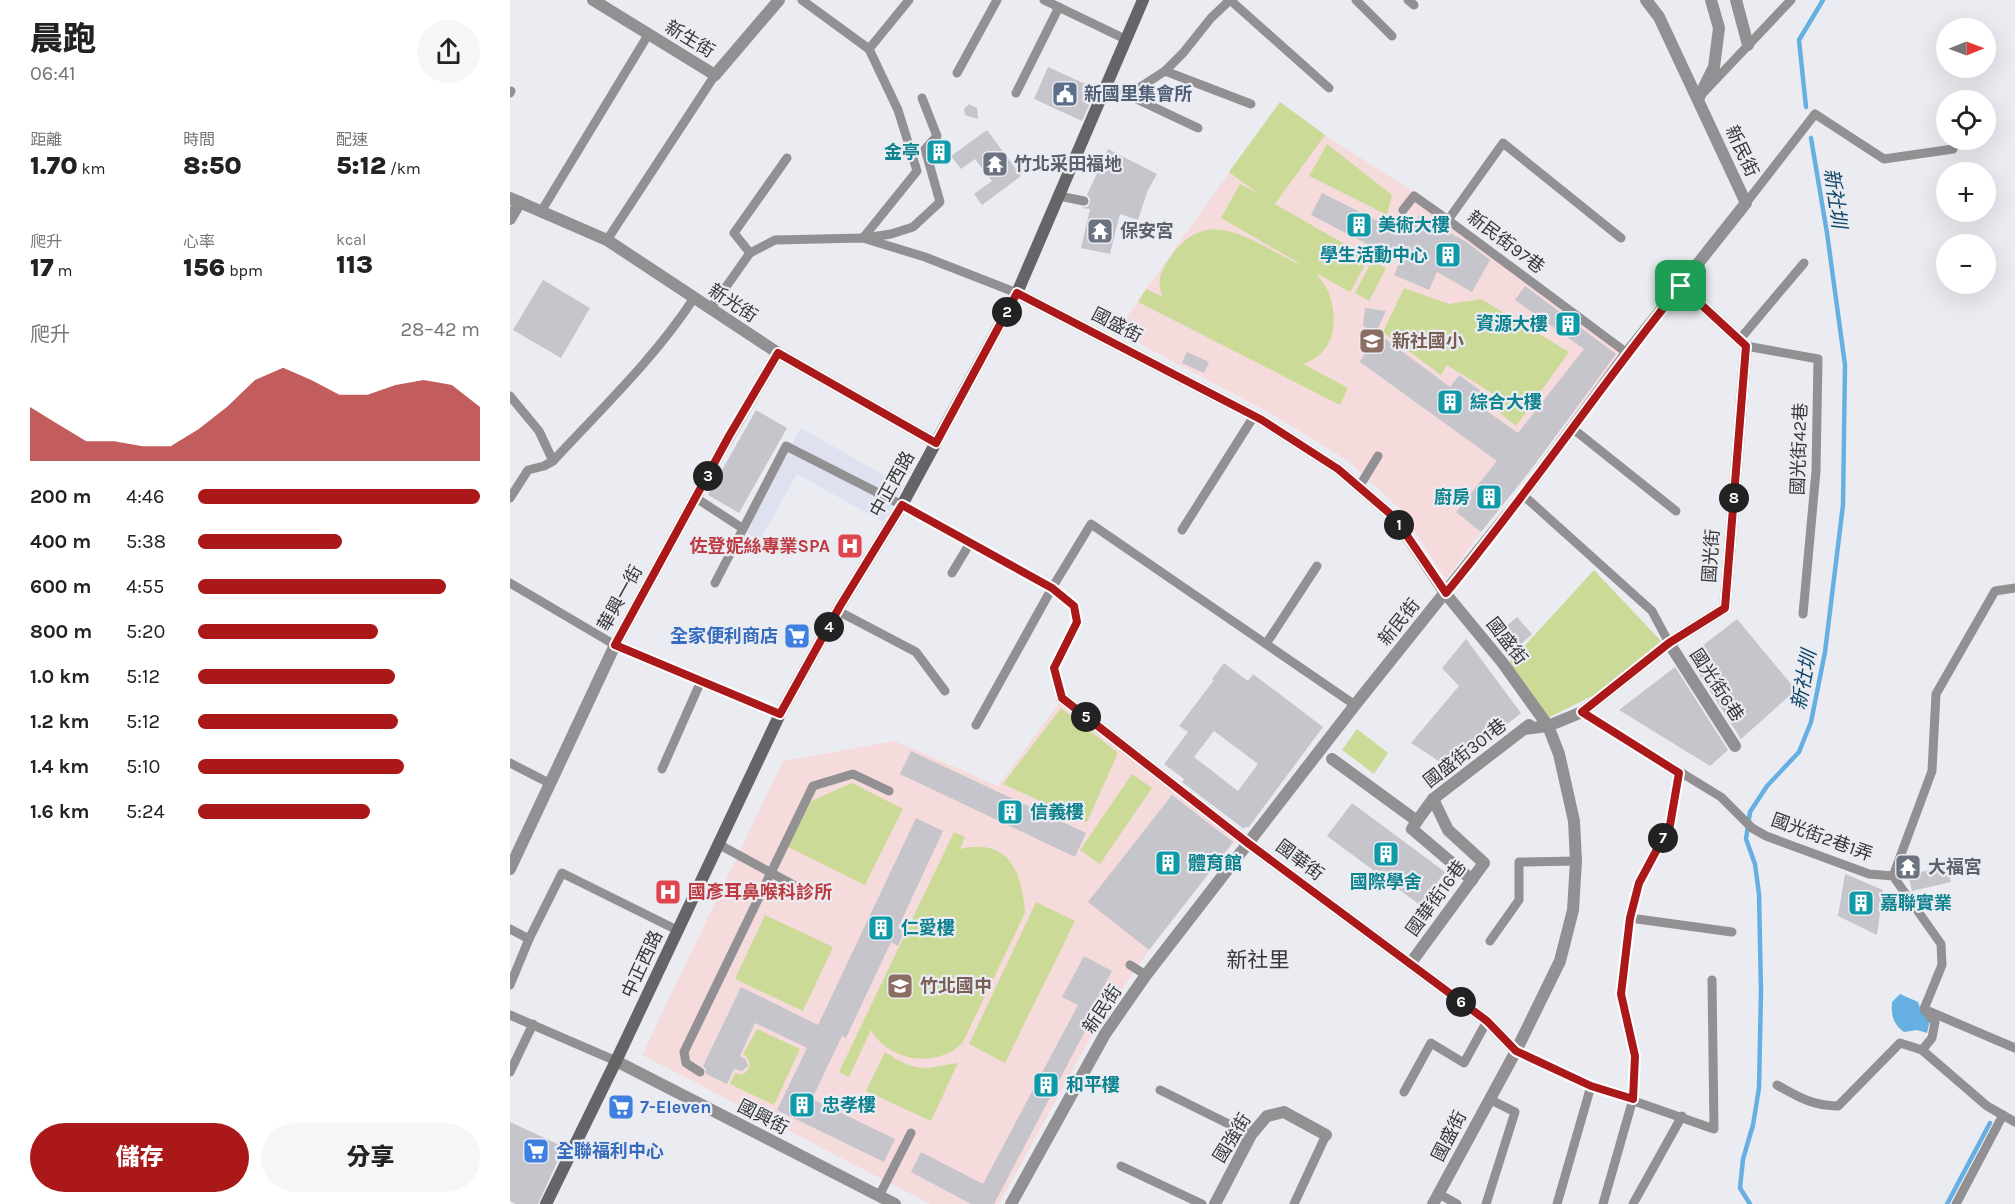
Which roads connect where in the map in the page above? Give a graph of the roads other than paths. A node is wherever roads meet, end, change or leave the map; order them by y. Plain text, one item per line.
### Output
1 (593, 0) edge
2 (779, 0) edge
3 (802, 0) edge
4 (909, 0) edge
5 (997, 0) edge
6 (1044, 0) edge
7 (1143, 0) edge
8 (1230, 0) edge
9 (1356, 0) edge
10 (1647, 0) edge
11 (1711, 0) edge
12 (1736, 0) edge
13 (1791, 0) edge
14 (606, 2) edge
15 (1059, 7) junction
16 (648, 34) junction
17 (1392, 36) dead end
18 (1125, 39) junction
19 (1748, 45) junction
20 (869, 49) junction
21 (1165, 70) junction
22 (957, 73) dead end
23 (715, 75) junction
24 (1329, 88) dead end
25 (1016, 93) dead end
26 (1104, 93) junction
27 (1128, 95) junction
28 (922, 98) dead end
29 (1698, 99) junction
30 (1251, 104) dead end
31 (1198, 128) dead end
32 (1946, 150) edge
33 (787, 158) dead end
34 (1059, 196) junction
35 (515, 200) edge
36 (1084, 201) dead end
37 (1746, 202) junction
38 (542, 210) junction
39 (1402, 210) dead end
40 (510, 219) edge
41 (1448, 220) junction
42 (863, 238) junction
43 (1621, 238) dead end
44 (607, 240) junction
45 (750, 253) junction
46 (1804, 263) dead end
47 (1681, 286) junction
48 (1017, 293) junction
49 (694, 298) junction
50 (711, 308) junction
51 (1743, 342) junction
52 (778, 353) junction
53 (1627, 353) junction
54 (510, 396) edge
55 (1254, 416) junction
56 (1572, 428) junction
57 (936, 443) junction
58 (1378, 456) dead end
59 (553, 461) junction
60 (1359, 487) junction
61 (1523, 495) junction
62 (510, 498) edge
63 (696, 498) junction
64 (902, 505) junction
65 (1676, 511) dead end
66 (742, 528) junction
67 (1182, 530) dead end
68 (970, 543) junction
69 (1317, 566) dead end
70 (952, 573) dead end
71 (510, 583) edge
72 (715, 583) dead end
73 (1052, 588) junction
74 (2015, 588) edge
75 (1446, 593) junction
76 (838, 611) junction
77 (1803, 614) dead end
78 (1669, 643) junction
79 (1266, 644) junction
80 (615, 645) junction
81 (701, 681) junction
82 (945, 691) dead end
83 (1062, 698) joint
84 (1354, 705) junction
85 (1582, 712) junction
86 (780, 714) junction
87 (1544, 722) junction
88 (976, 725) dead end
89 (1524, 729) joint
90 (1735, 746) dead end
91 (1332, 759) dead end
92 (510, 763) edge
93 (662, 769) dead end
94 (1679, 773) junction
95 (549, 783) junction
96 (889, 791) dead end
97 (1433, 799) junction
98 (1417, 820) junction
99 (718, 844) junction
100 (1249, 844) junction
101 (1576, 861) junction
102 (510, 869) edge
103 (770, 873) junction
104 (1893, 876) junction
105 (1472, 880) junction
106 (800, 888) dead end
107 (1630, 918) junction
108 (510, 929) edge
109 (677, 930) junction
110 (1732, 932) dead end
111 (529, 939) junction
112 (1490, 941) dead end
113 (1130, 964) dead end
114 (1410, 964) junction
115 (1146, 975) junction
116 (1712, 980) dead end
117 (510, 985) edge
118 (1924, 1010) junction
119 (510, 1015) edge
120 (1487, 1021) junction
121 (533, 1024) junction
122 (2015, 1048) edge
123 (1922, 1050) junction
124 (1516, 1051) junction
125 (616, 1061) junction
126 (510, 1072) edge
127 (700, 1072) dead end
128 (1777, 1085) dead end
129 (1591, 1086) junction
130 (1160, 1090) dead end
131 (1404, 1092) dead end
132 (1489, 1098) junction
133 (1633, 1099) junction
134 (2003, 1115) junction
135 (1682, 1116) junction
136 (2015, 1122) edge
137 (912, 1133) dead end
138 (1251, 1135) junction
139 (1326, 1135) joint
140 (1120, 1166) dead end
141 (879, 1196) junction
142 (1436, 1199) edge
143 (546, 1204) edge
144 (895, 1204) edge
145 (1011, 1204) edge
146 (1202, 1204) edge
147 (1215, 1204) edge
148 (1294, 1204) edge
149 (1457, 1204) edge
150 (1486, 1204) edge
151 (1557, 1204) edge
152 (1604, 1204) edge
153 (1633, 1204) edge
154 (1956, 1204) edge

1 - 14 street, 新生街
2 - 23 street, 新生街
3 - 20 lane
4 - 20 lane
5 - 22 lane
6 - 15 lane
7 - 18 main road, 中正西路
8 - 21 lane
8 - 24 lane
9 - 17 lane
10 - 29 street, 新民街
11 - 29 street
12 - 19 street
13 - 19 lane
14 - 16 street, 新生街
15 - 18 lane
15 - 25 lane
16 - 23 street, 新生街
16 - 38 lane
18 - 26 main road, 中正西路
19 - 29 lane
20 - 42 lane
21 - 27 lane
21 - 30 lane
23 - 44 lane
26 - 27 lane
26 - 34 main road, 中正西路
27 - 31 lane
28 - 42 lane
29 - 37 street, 新民街
32 - 37 lane
33 - 45 lane
34 - 36 lane
34 - 48 main road, 中正西路
35 - 38 street, 新光街
35 - 40 street
37 - 47 street, 新民街
38 - 44 street, 新光街
39 - 41 lane
41 - 43 lane, 新民街97巷
41 - 53 lane, 新民街97巷
42 - 45 lane
42 - 48 lane
44 - 49 street, 新光街
45 - 50 lane
46 - 51 lane
47 - 51 street
47 - 53 street, 新民街
48 - 55 street, 國盛街
48 - 57 main road, 中正西路
49 - 50 street, 新光街
49 - 59 lane
50 - 52 street, 新光街
51 - 77 lane, 國光街42巷
51 - 78 street, 國光街
52 - 57 street, 新光街
52 - 63 street, 華興一街
53 - 56 street, 新民街
54 - 59 lane
55 - 60 street, 國盛街
55 - 67 lane
56 - 61 street, 新民街
56 - 65 lane
57 - 64 main road, 中正西路
58 - 60 lane
59 - 62 lane
60 - 75 street, 國盛街
61 - 75 street, 新民街
61 - 78 lane
63 - 66 lane
63 - 80 street, 華興一街
64 - 66 lane
64 - 68 lane
64 - 76 main road, 中正西路
66 - 72 lane
68 - 70 lane
68 - 73 lane
69 - 79 lane
71 - 80 lane
73 - 79 lane
73 - 83 lane
73 - 88 lane
74 - 104 lane
75 - 84 street, 新民街
75 - 87 street, 國盛街
76 - 82 lane
76 - 86 main road, 中正西路
78 - 85 street, 國光街
78 - 90 street, 國光街6巷
79 - 84 lane
80 - 81 lane
80 - 95 street, 華興一街
81 - 86 lane
81 - 93 lane
83 - 100 street, 國華街
84 - 100 street, 新民街
85 - 87 street, 國光街
85 - 94 lane, 國光街2巷1弄
86 - 99 main road, 中正西路
87 - 89 street, 國光街
87 - 101 street, 國盛街
89 - 97 street, 國盛街301巷
91 - 98 street
92 - 95 lane
94 - 104 lane, 國光街2巷1弄
94 - 107 lane
95 - 102 street, 華興一街
96 - 103 lane
97 - 98 street, 國盛街301巷
97 - 105 street, 國華街16巷
98 - 105 street
99 - 103 lane
99 - 109 main road, 中正西路
100 - 114 street, 國華街
100 - 115 street, 新民街
101 - 112 lane
101 - 124 street, 國盛街
103 - 106 lane
103 - 127 lane
104 - 118 lane, 國光街2巷1弄
105 - 114 street, 國華街16巷
107 - 110 lane
107 - 133 lane
108 - 111 lane
109 - 111 lane
109 - 125 main road, 中正西路
111 - 117 lane
113 - 115 lane
114 - 120 street, 國華街
115 - 145 street, 新民街
116 - 135 lane
118 - 122 lane
118 - 123 lane
119 - 121 lane
120 - 124 street, 國華街
120 - 131 lane
121 - 125 lane
121 - 126 lane
123 - 128 lane
123 - 134 lane
124 - 129 lane
124 - 132 street, 國盛街
125 - 141 street, 國興街
125 - 143 main road, 中正西路
129 - 133 lane
129 - 151 lane
130 - 138 lane
132 - 142 street, 國盛街
132 - 150 lane
133 - 135 lane
133 - 152 lane
134 - 136 lane
134 - 154 lane
135 - 153 lane
137 - 141 lane
138 - 139 street, 國強街
138 - 147 street, 國強街
139 - 148 lane
140 - 146 lane
141 - 144 street, 國興街
142 - 149 lane

